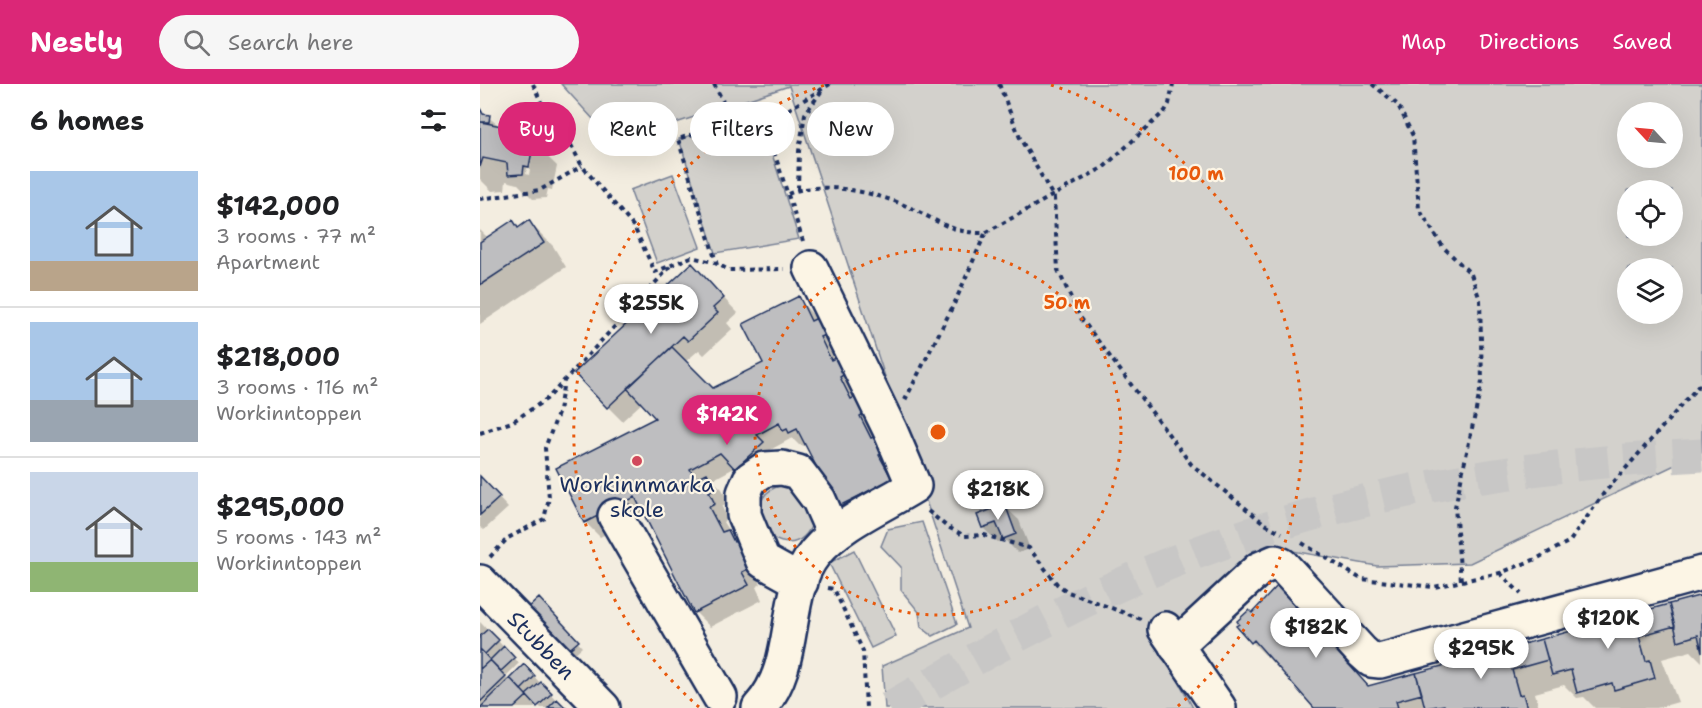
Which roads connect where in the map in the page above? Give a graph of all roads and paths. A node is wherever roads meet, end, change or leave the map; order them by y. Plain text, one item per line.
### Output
1 (533, 84) edge
2 (714, 84) edge
3 (830, 84) edge
4 (999, 84) edge
5 (1173, 84) edge
6 (1372, 84) edge
7 (823, 89) junction
8 (723, 102) edge
9 (795, 106) edge
10 (690, 135) edge
11 (776, 156) edge
12 (582, 166) junction
13 (798, 189) junction
14 (788, 194) junction
15 (1053, 198) junction
16 (480, 199) edge
17 (985, 233) junction
18 (717, 264) junction
19 (672, 265) junction
20 (811, 268) junction
21 (564, 381) junction
22 (1702, 382) edge
23 (890, 430) junction
24 (480, 433) edge
25 (904, 492) junction
26 (615, 516) dead end
27 (834, 534) junction
28 (1285, 535) dead end
29 (1296, 540) dead end
30 (484, 571) edge
31 (1702, 573) edge
32 (1461, 581) junction
33 (801, 582) junction
34 (1171, 638) junction
35 (714, 703) edge
36 (603, 708) edge
37 (759, 708) edge
38 (866, 708) edge
39 (1219, 708) edge

1 - 12 path
2 - 8 path
3 - 7 path
4 - 15 path
5 - 15 path
6 - 32 path
7 - 9 path
7 - 13 path
10 - 18 path
11 - 14 path
12 - 16 path
12 - 19 path
13 - 14 path
13 - 17 path
14 - 20 path
15 - 17 path
15 - 28 path
17 - 23 path
18 - 19 path
18 - 20 path
19 - 21 path
20 - 23 street
21 - 24 path
21 - 30 path
22 - 32 path
23 - 25 street
25 - 27 street
25 - 34 path
26 - 35 street
27 - 33 street
27 - 33 street
29 - 32 path
30 - 36 street, Stubben
31 - 34 street
33 - 37 street
33 - 38 path
34 - 39 street
35 - 37 street

